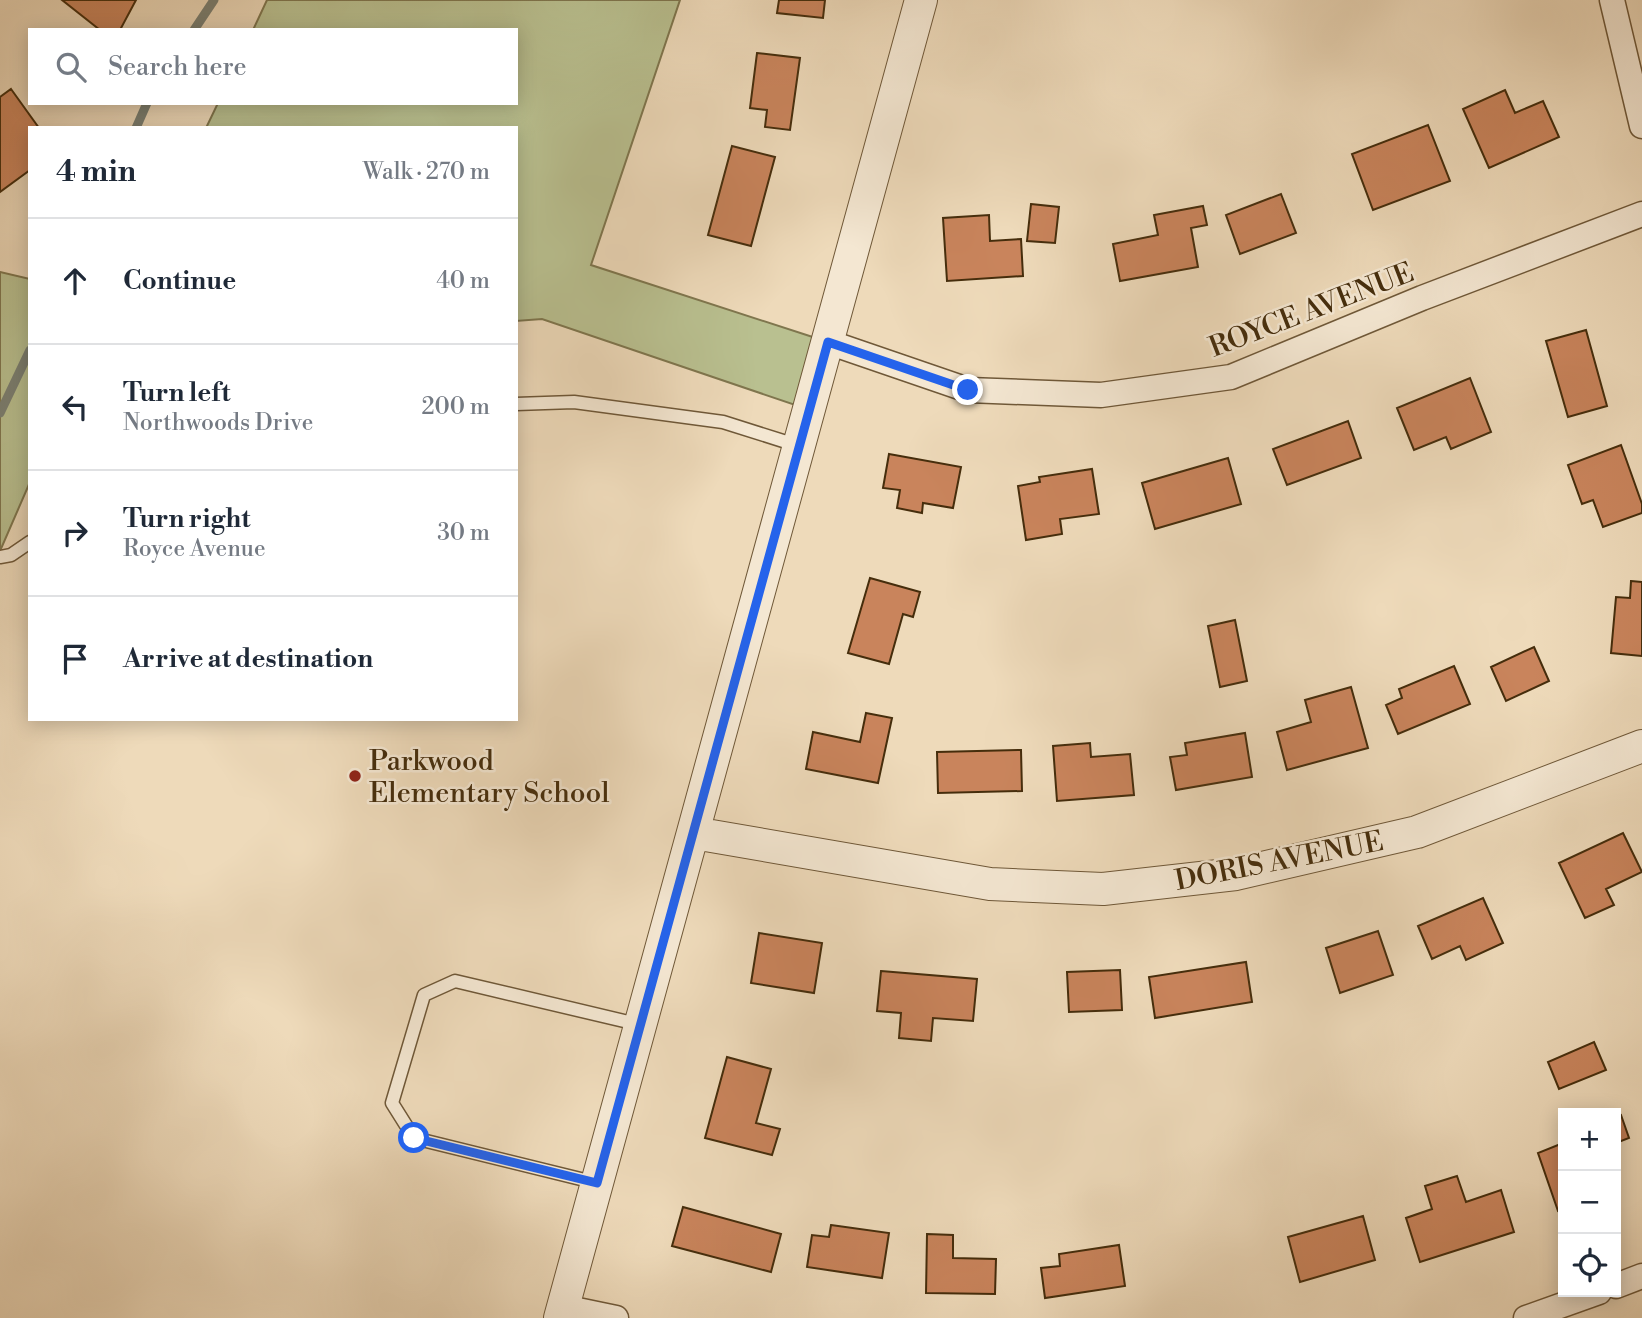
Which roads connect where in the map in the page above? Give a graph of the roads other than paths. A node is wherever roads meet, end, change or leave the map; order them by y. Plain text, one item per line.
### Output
1 (920, 0) edge
2 (1612, 0) edge
3 (1642, 126) edge
4 (1642, 214) edge
5 (828, 342) junction
6 (518, 404) edge
7 (800, 446) junction
8 (28, 543) edge
9 (0, 557) edge
10 (1642, 746) edge
11 (694, 834) junction
12 (641, 1025) junction
13 (597, 1183) junction
14 (1642, 1276) edge
15 (1621, 1284) edge
16 (1585, 1297) edge
17 (562, 1313) edge
18 (616, 1318) edge
19 (1526, 1318) edge

1 - 5 street
2 - 3 street
4 - 5 street, ROYCE AVENUE
5 - 7 street
6 - 7 lane
7 - 11 street
8 - 9 lane
10 - 11 street, DORIS AVENUE
11 - 12 street
12 - 13 street
12 - 13 lane
13 - 17 street
14 - 15 street
16 - 19 street
17 - 18 street

